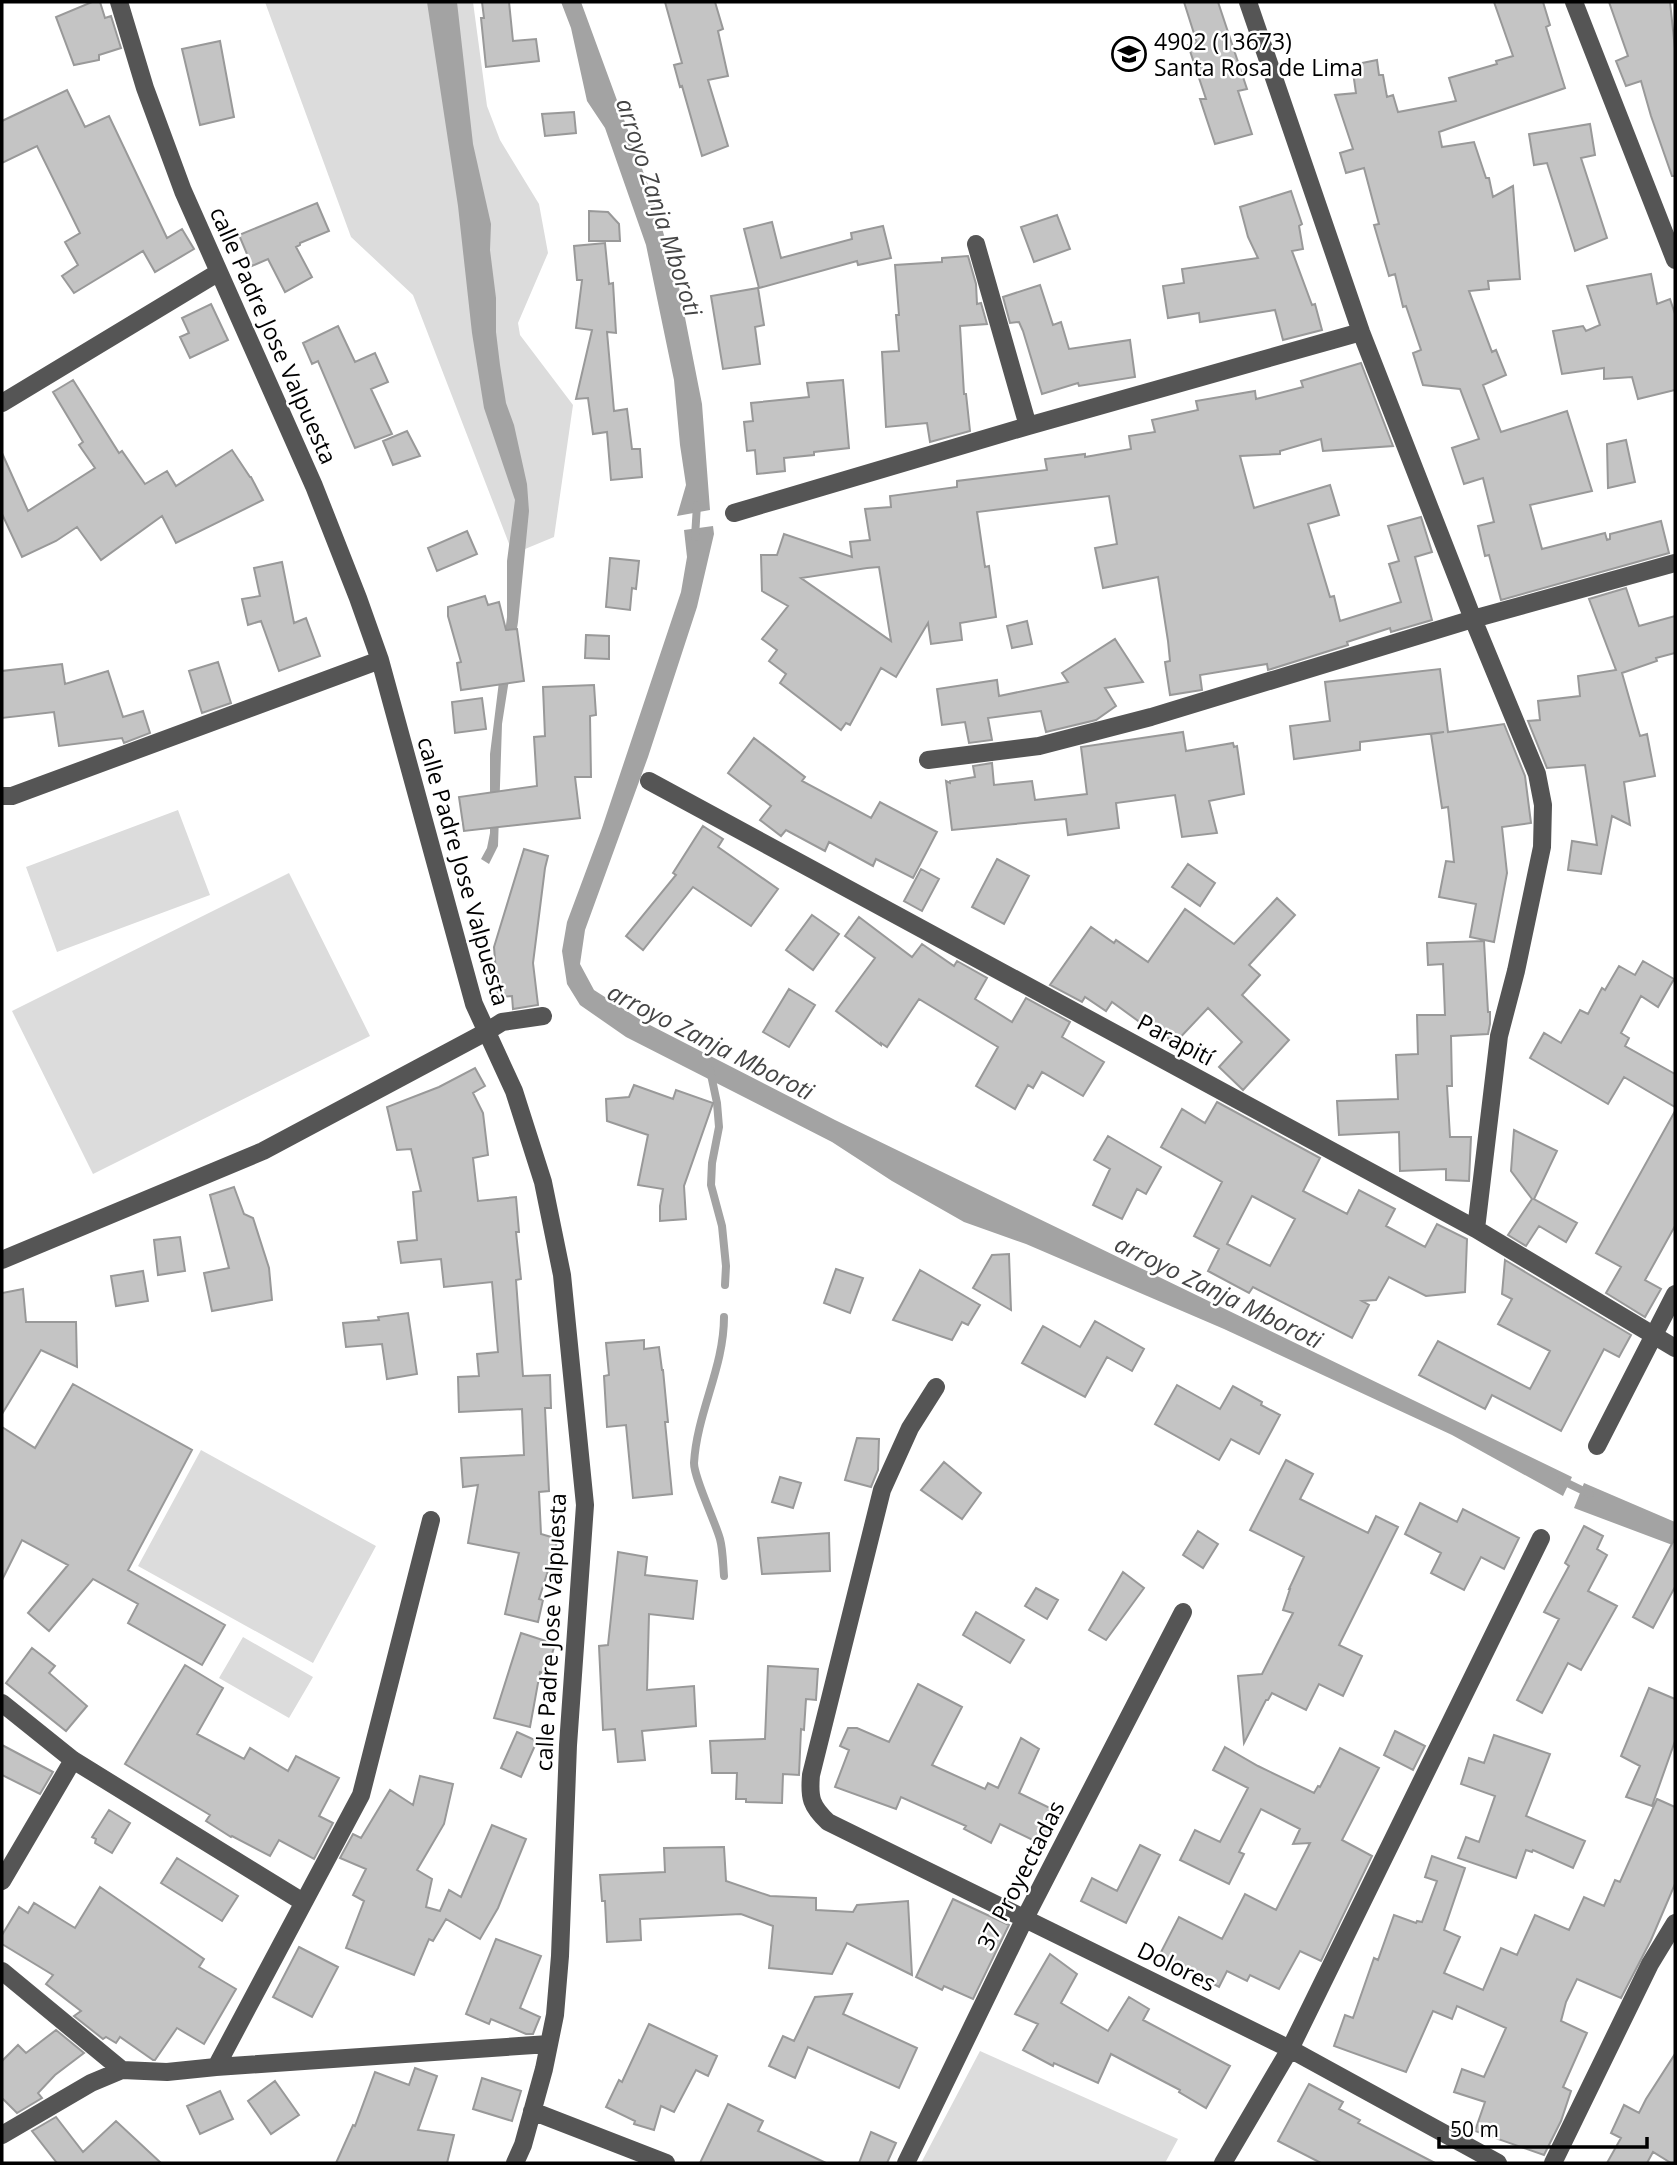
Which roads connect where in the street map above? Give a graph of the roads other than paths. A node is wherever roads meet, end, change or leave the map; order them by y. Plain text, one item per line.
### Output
1 (119, 2) edge
2 (1248, 2) edge
3 (1574, 2) edge
4 (976, 244) dead end
5 (1675, 260) edge
6 (219, 272) junction
7 (1361, 332) junction
8 (2, 402) edge
9 (1028, 426) junction
10 (734, 513) dead end
11 (1675, 563) edge
12 (1473, 619) junction
13 (380, 660) junction
14 (928, 760) dead end
15 (649, 781) dead end
16 (2, 797) edge
17 (543, 1016) dead end
18 (486, 1032) junction
19 (1476, 1229) junction
20 (2, 1260) edge
21 (1675, 1294) edge
22 (1655, 1335) junction
23 (1675, 1348) edge
24 (936, 1387) dead end
25 (1597, 1446) dead end
26 (431, 1520) dead end
27 (1541, 1538) dead end
28 (1183, 1612) dead end
29 (2, 1703) edge
30 (73, 1760) junction
31 (2, 1881) edge
32 (303, 1902) junction
33 (1025, 1918) junction
34 (1675, 1923) edge
35 (2, 1971) edge
36 (549, 2044) junction
37 (1290, 2049) junction
38 (216, 2067) junction
39 (122, 2070) junction
40 (532, 2111) junction
41 (2, 2135) edge
42 (515, 2163) edge
43 (666, 2163) edge
44 (905, 2163) edge
45 (1223, 2163) edge
46 (1498, 2163) edge
47 (1553, 2163) edge

1 - 6 street, calle Padre Jose Valpuesta
2 - 7 street
3 - 5 street
4 - 9 street
6 - 8 street
6 - 13 street, calle Padre Jose Valpuesta
7 - 9 street
7 - 12 street
9 - 10 street
11 - 12 street
12 - 14 street
12 - 19 street
13 - 16 street
13 - 18 street, calle Padre Jose Valpuesta
15 - 19 street, Parapití
17 - 18 street
18 - 20 street
18 - 36 street, calle Padre Jose Valpuesta
19 - 22 street, Parapití
21 - 22 street
22 - 23 street, Parapití
22 - 25 street
24 - 33 street, Dolores
26 - 32 street
27 - 37 street
28 - 33 street, 37 Proyectadas
29 - 30 street
30 - 31 street
30 - 32 street
32 - 38 street
33 - 37 street, Dolores
33 - 44 street, 37 Proyectadas
34 - 47 street
35 - 39 street
36 - 38 street
36 - 40 street, calle Padre Jose Valpuesta
37 - 45 street
37 - 46 street, Dolores
38 - 39 street
39 - 41 street
40 - 42 street, calle Padre Jose Valpuesta
40 - 43 street

